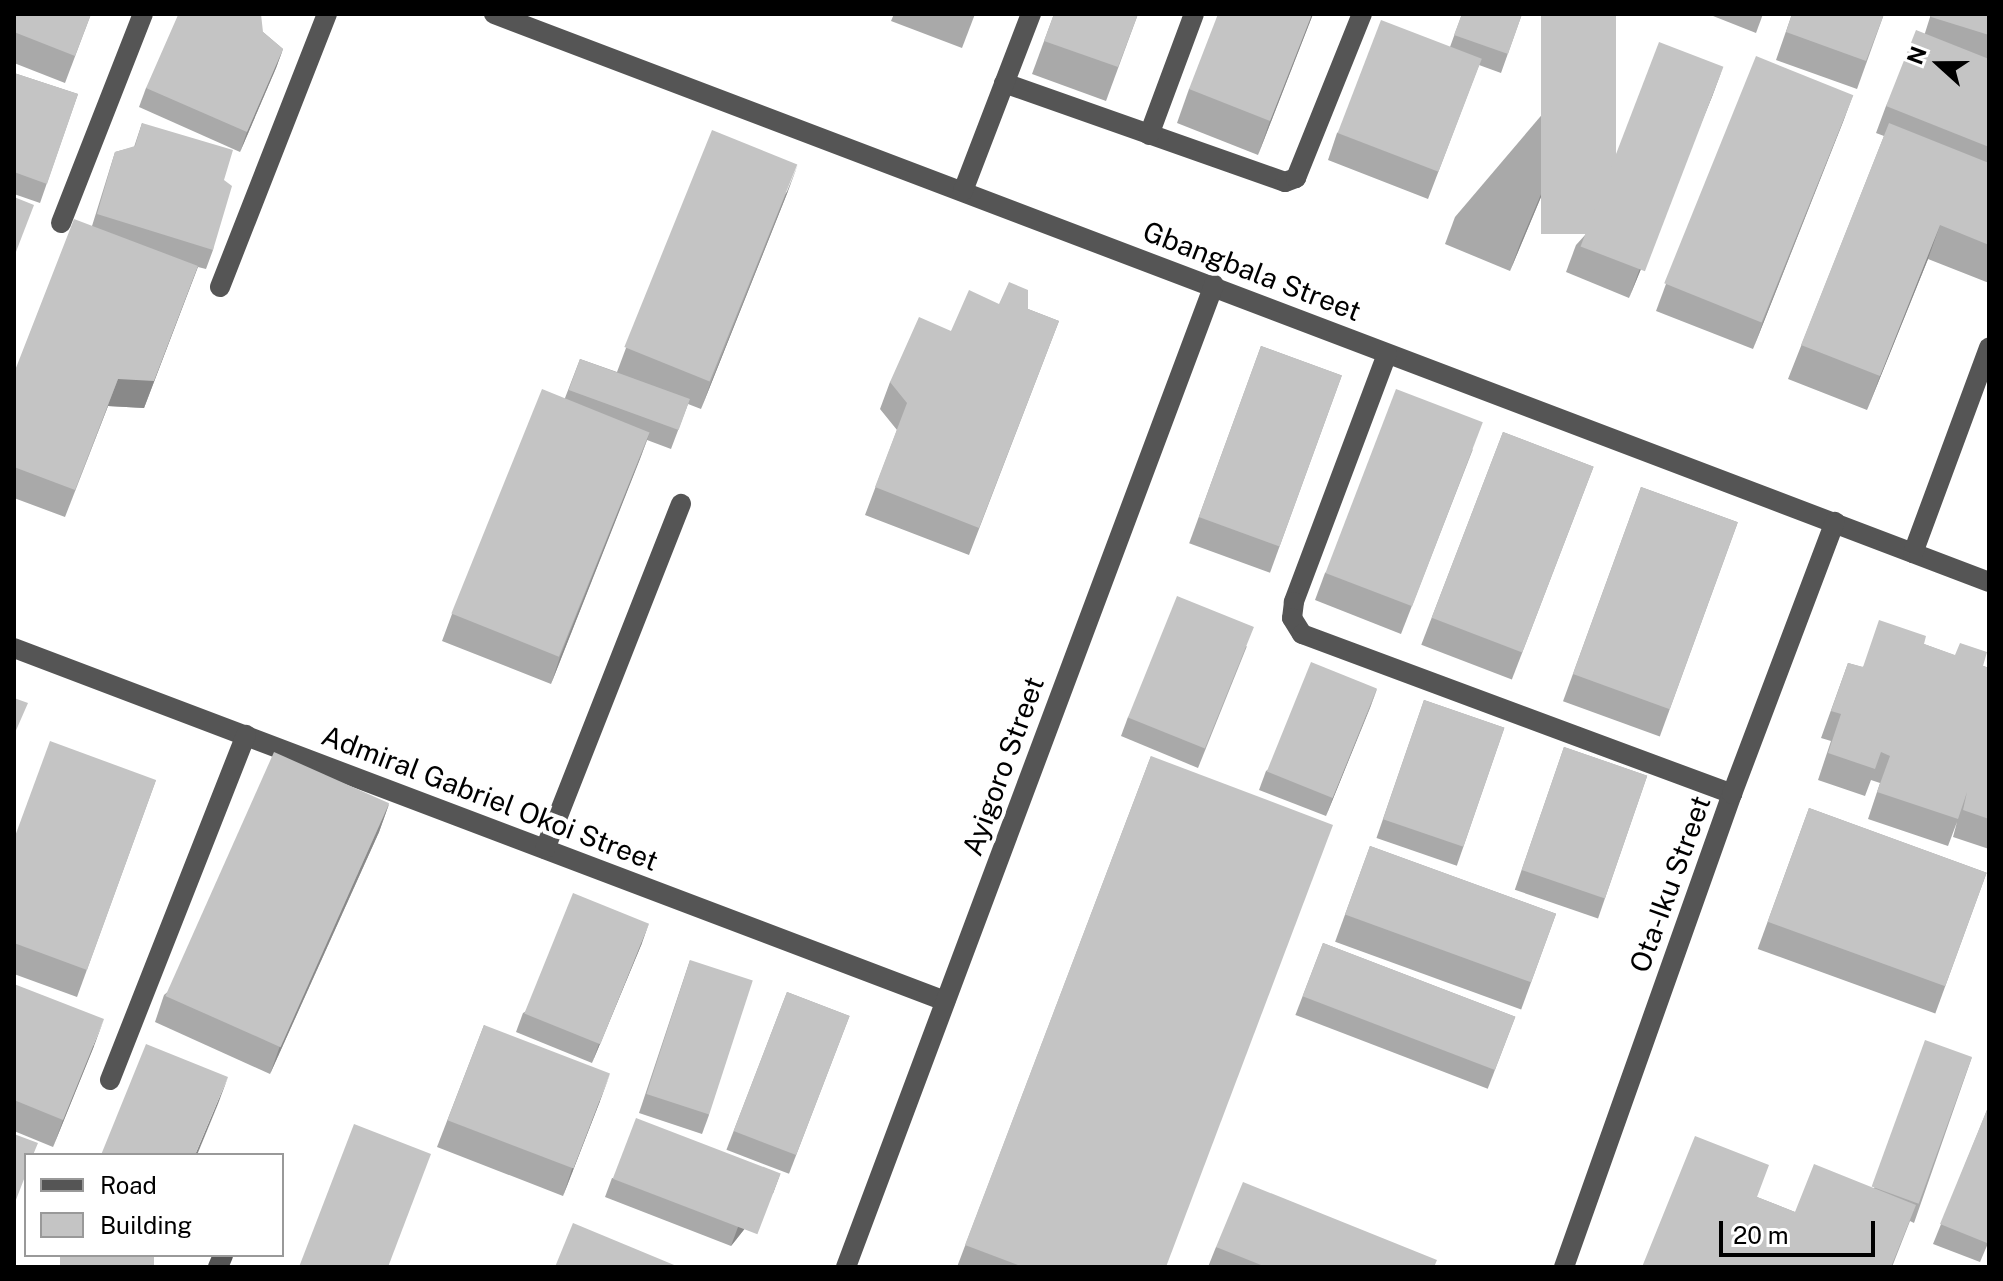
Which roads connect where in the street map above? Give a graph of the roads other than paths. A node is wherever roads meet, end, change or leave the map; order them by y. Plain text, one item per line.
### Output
1 (143, 14) edge
2 (327, 14) edge
3 (494, 14) edge
4 (1031, 14) edge
5 (1194, 14) edge
6 (1362, 14) edge
7 (1004, 83) junction
8 (1149, 135) junction
9 (963, 191) junction
10 (61, 223) dead end
11 (1214, 285) junction
12 (220, 287) dead end
13 (1989, 348) edge
14 (1387, 354) junction
15 (681, 504) dead end
16 (1835, 522) junction
17 (1913, 553) junction
18 (1989, 582) edge
19 (14, 648) edge
20 (246, 735) junction
21 (1732, 794) junction
22 (545, 849) junction
23 (945, 1001) junction
24 (110, 1080) dead end
25 (846, 1267) edge
26 (1564, 1267) edge

1 - 10 street
2 - 12 street
3 - 9 street, Gbangbala Street
4 - 7 street
5 - 8 street
6 - 8 street
7 - 8 street
7 - 9 street
9 - 11 street, Gbangbala Street
11 - 14 street, Gbangbala Street
11 - 23 street, Ayigoro Street
13 - 17 street
14 - 16 street, Gbangbala Street
14 - 21 street
15 - 22 street
16 - 17 street, Gbangbala Street
16 - 21 street, Ota-Iku Street
17 - 18 street, Gbangbala Street
19 - 20 street, Admiral Gabriel Okoi Street
20 - 22 street, Admiral Gabriel Okoi Street
20 - 24 street
21 - 26 street, Ota-Iku Street
22 - 23 street, Admiral Gabriel Okoi Street
23 - 25 street, Ayigoro Street

